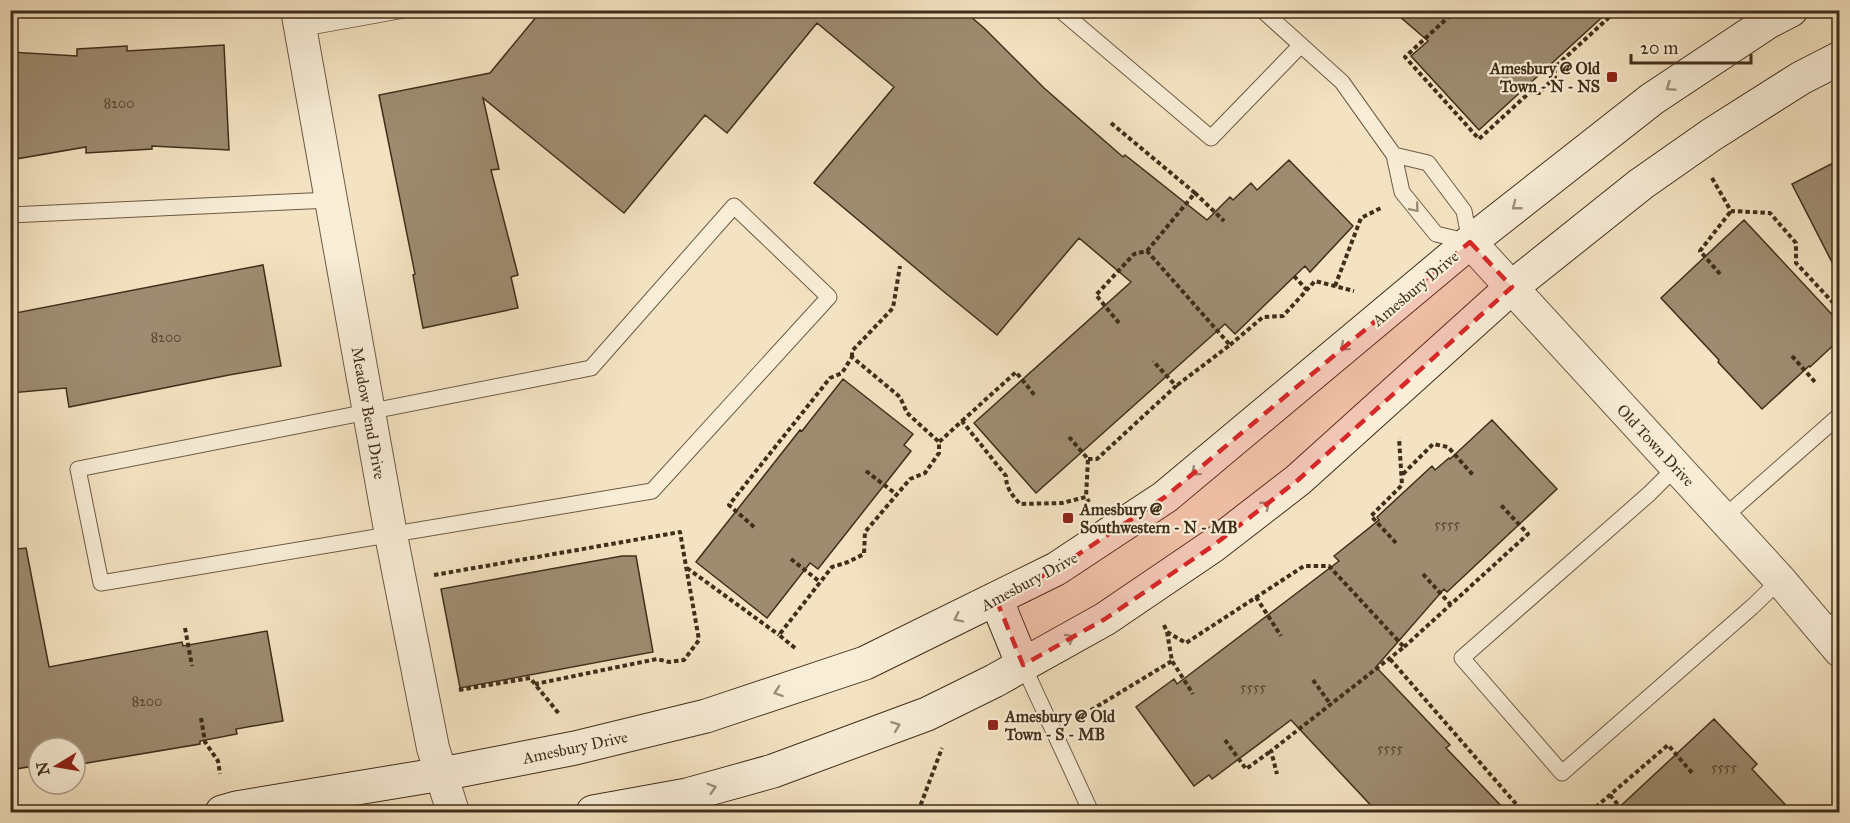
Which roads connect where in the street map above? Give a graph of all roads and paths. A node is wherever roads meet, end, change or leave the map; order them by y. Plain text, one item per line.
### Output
1 (404, 10) edge
2 (1060, 10) edge
3 (1262, 10) edge
4 (1456, 10) edge
5 (1617, 10) edge
6 (1791, 10) edge
7 (298, 20) edge
8 (1301, 45) junction
9 (1839, 58) edge
10 (1111, 123) dead end
11 (1394, 155) junction
12 (1710, 174) dead end
13 (1195, 193) junction
14 (330, 200) junction
15 (1382, 208) dead end
16 (1731, 211) junction
17 (10, 215) edge
18 (1224, 221) dead end
19 (1470, 242) junction
20 (1147, 251) junction
21 (900, 266) dead end
22 (1720, 274) dead end
23 (1294, 276) dead end
24 (1335, 286) junction
25 (1512, 287) junction
26 (1306, 290) junction
27 (1356, 291) dead end
28 (1839, 309) edge
29 (1119, 323) dead end
30 (1230, 345) junction
31 (1792, 356) dead end
32 (852, 357) junction
33 (1153, 362) dead end
34 (1815, 382) dead end
35 (1176, 386) junction
36 (1036, 397) dead end
37 (369, 413) junction
38 (1839, 415) edge
39 (962, 422) junction
40 (1399, 432) dead end
41 (1069, 437) dead end
42 (939, 442) junction
43 (1088, 459) junction
44 (1676, 467) junction
45 (866, 471) dead end
46 (1402, 475) junction
47 (1473, 475) dead end
48 (896, 495) junction
49 (1086, 497) junction
50 (1501, 505) dead end
51 (1091, 507) dead end
52 (1723, 518) junction
53 (754, 527) dead end
54 (391, 535) junction
55 (1395, 543) dead end
56 (791, 559) dead end
57 (687, 568) junction
58 (1423, 574) dead end
59 (427, 577) dead end
60 (1780, 580) junction
61 (820, 582) junction
62 (1256, 597) junction
63 (996, 599) junction
64 (1451, 605) junction
65 (185, 628) dead end
66 (1834, 633) edge
67 (779, 635) junction
68 (1281, 636) dead end
69 (1404, 647) junction
70 (797, 650) dead end
71 (1390, 659) junction
72 (1172, 661) junction
73 (1023, 665) junction
74 (192, 666) dead end
75 (1313, 680) dead end
76 (535, 684) junction
77 (450, 691) dead end
78 (1194, 694) dead end
79 (1330, 705) junction
80 (201, 718) dead end
81 (1075, 720) dead end
82 (566, 722) dead end
83 (1225, 740) dead end
84 (943, 747) dead end
85 (1271, 751) junction
86 (442, 774) junction
87 (1277, 774) dead end
88 (1693, 774) dead end
89 (221, 778) dead end
90 (1610, 795) junction
91 (222, 813) edge
92 (453, 813) edge
93 (593, 813) edge
94 (918, 813) edge
95 (1091, 813) edge
96 (1524, 813) edge
97 (1590, 813) edge
98 (1624, 813) edge

1 - 7 lane
2 - 8 lane
3 - 8 lane
4 - 5 path
6 -> 19 street, Amesbury Drive
7 - 14 street, Meadow Bend Drive
8 - 11 lane
9 - 25 street
10 - 13 path
11 -> 19 lane
11 - 19 lane
12 - 16 path
13 - 18 path
13 - 20 path
14 - 17 lane
14 - 37 street, Meadow Bend Drive
15 - 24 path
16 - 22 path
16 - 28 path
19 - 25 street, Old Town Drive
19 -> 63 street, Amesbury Drive
20 - 29 path
20 - 30 path
21 - 32 path
23 - 26 path
24 - 26 path
24 - 27 path
25 - 44 street, Old Town Drive
73 -> 25 street
26 - 30 path
30 - 35 path
31 - 34 path
32 - 42 path
32 - 53 path
33 - 35 path
35 - 43 path
36 - 39 path
37 - 54 street, Meadow Bend Drive
37 - 54 lane
37 - 54 lane
38 - 52 lane
39 - 42 path
39 - 49 path
40 - 46 path
41 - 43 path
42 - 48 path
43 - 49 path
44 - 52 street, Old Town Drive
44 - 60 lane
45 - 48 path
46 - 47 path
46 - 55 path
48 - 61 path
49 - 51 path
50 - 64 path
52 - 60 street, Old Town Drive
54 - 86 street, Meadow Bend Drive
56 - 61 path
57 - 59 path
57 - 67 path
57 - 76 path
58 - 64 path
60 - 66 street, Old Town Drive
61 - 67 path
62 - 68 path
62 - 69 path
62 - 72 path
63 - 73 street
63 -> 86 street, Amesbury Drive
64 - 69 path
65 - 74 path
67 - 70 path
69 - 71 path
71 - 79 path
71 - 96 path
72 - 78 path
72 - 81 path
93 -> 73 street
73 - 95 lane
75 - 79 path
76 - 77 path
76 - 82 path
79 - 85 path
80 - 89 path
83 - 85 path
84 - 94 path
85 - 87 path
86 - 91 street, Amesbury Drive
86 - 92 street, Meadow Bend Drive
88 - 90 path
90 - 97 path
90 - 98 path

